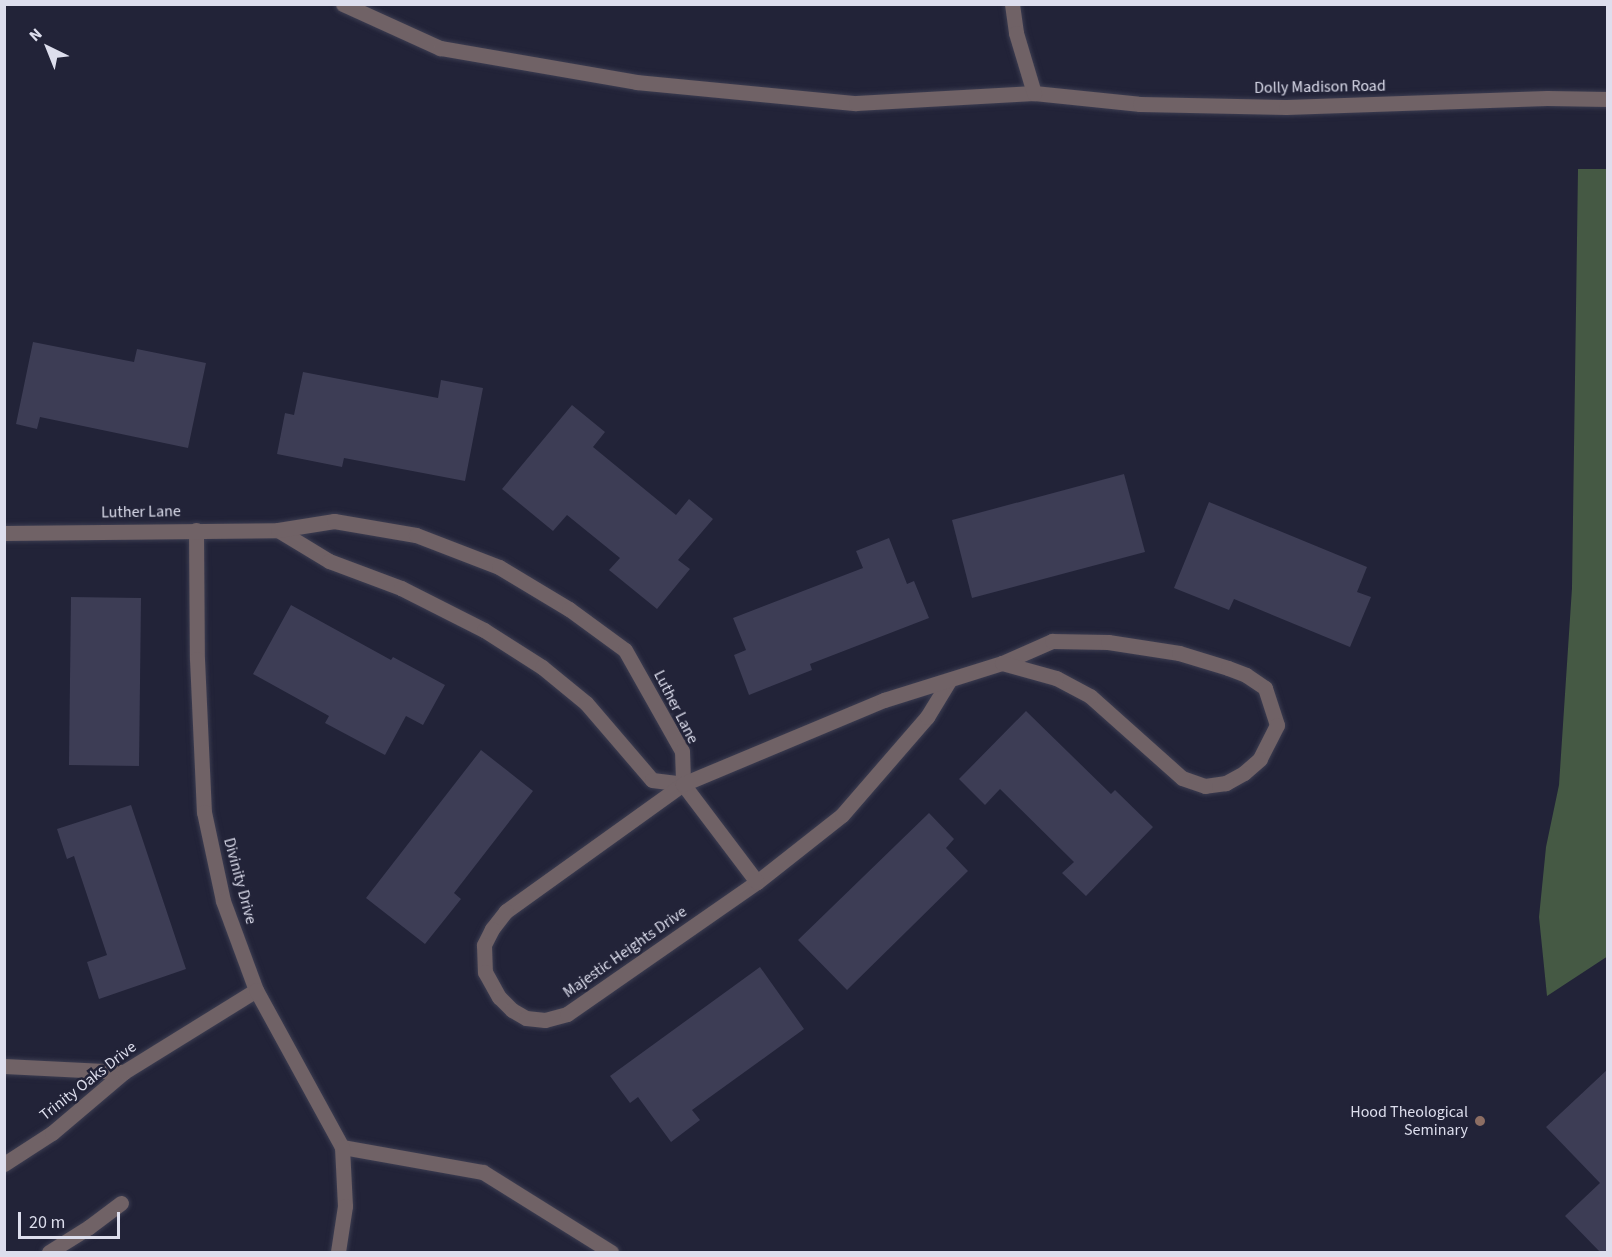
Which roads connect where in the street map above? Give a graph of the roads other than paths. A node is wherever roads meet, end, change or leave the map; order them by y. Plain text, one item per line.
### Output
1 (343, 4) edge
2 (1012, 4) edge
3 (1034, 93) junction
4 (1608, 99) edge
5 (196, 530) junction
6 (278, 530) junction
7 (4, 533) edge
8 (1002, 663) junction
9 (949, 681) junction
10 (683, 784) junction
11 (757, 882) junction
12 (256, 990) junction
13 (4, 1066) edge
14 (124, 1072) junction
15 (342, 1147) junction
16 (4, 1164) edge
17 (121, 1203) dead end
18 (49, 1252) edge
19 (338, 1252) edge
20 (611, 1252) edge

1 - 3 street, Dolly Madison Road
2 - 3 street
3 - 4 street, Dolly Madison Road
5 - 6 street, Luther Lane
5 - 7 street, Luther Lane
5 - 12 street, Divinity Drive
6 - 10 street
6 - 10 street, Luther Lane
8 - 8 street, Majestic Heights Drive
8 - 9 street, Majestic Heights Drive
9 - 10 street, Majestic Heights Drive
9 - 11 street, Majestic Heights Drive
10 - 11 street
10 - 11 street, Majestic Heights Drive
12 - 14 street, Trinity Oaks Drive
12 - 15 street, Divinity Drive
13 - 14 street
14 - 16 street, Trinity Oaks Drive
15 - 19 street, Divinity Drive
15 - 20 street
17 - 18 street

